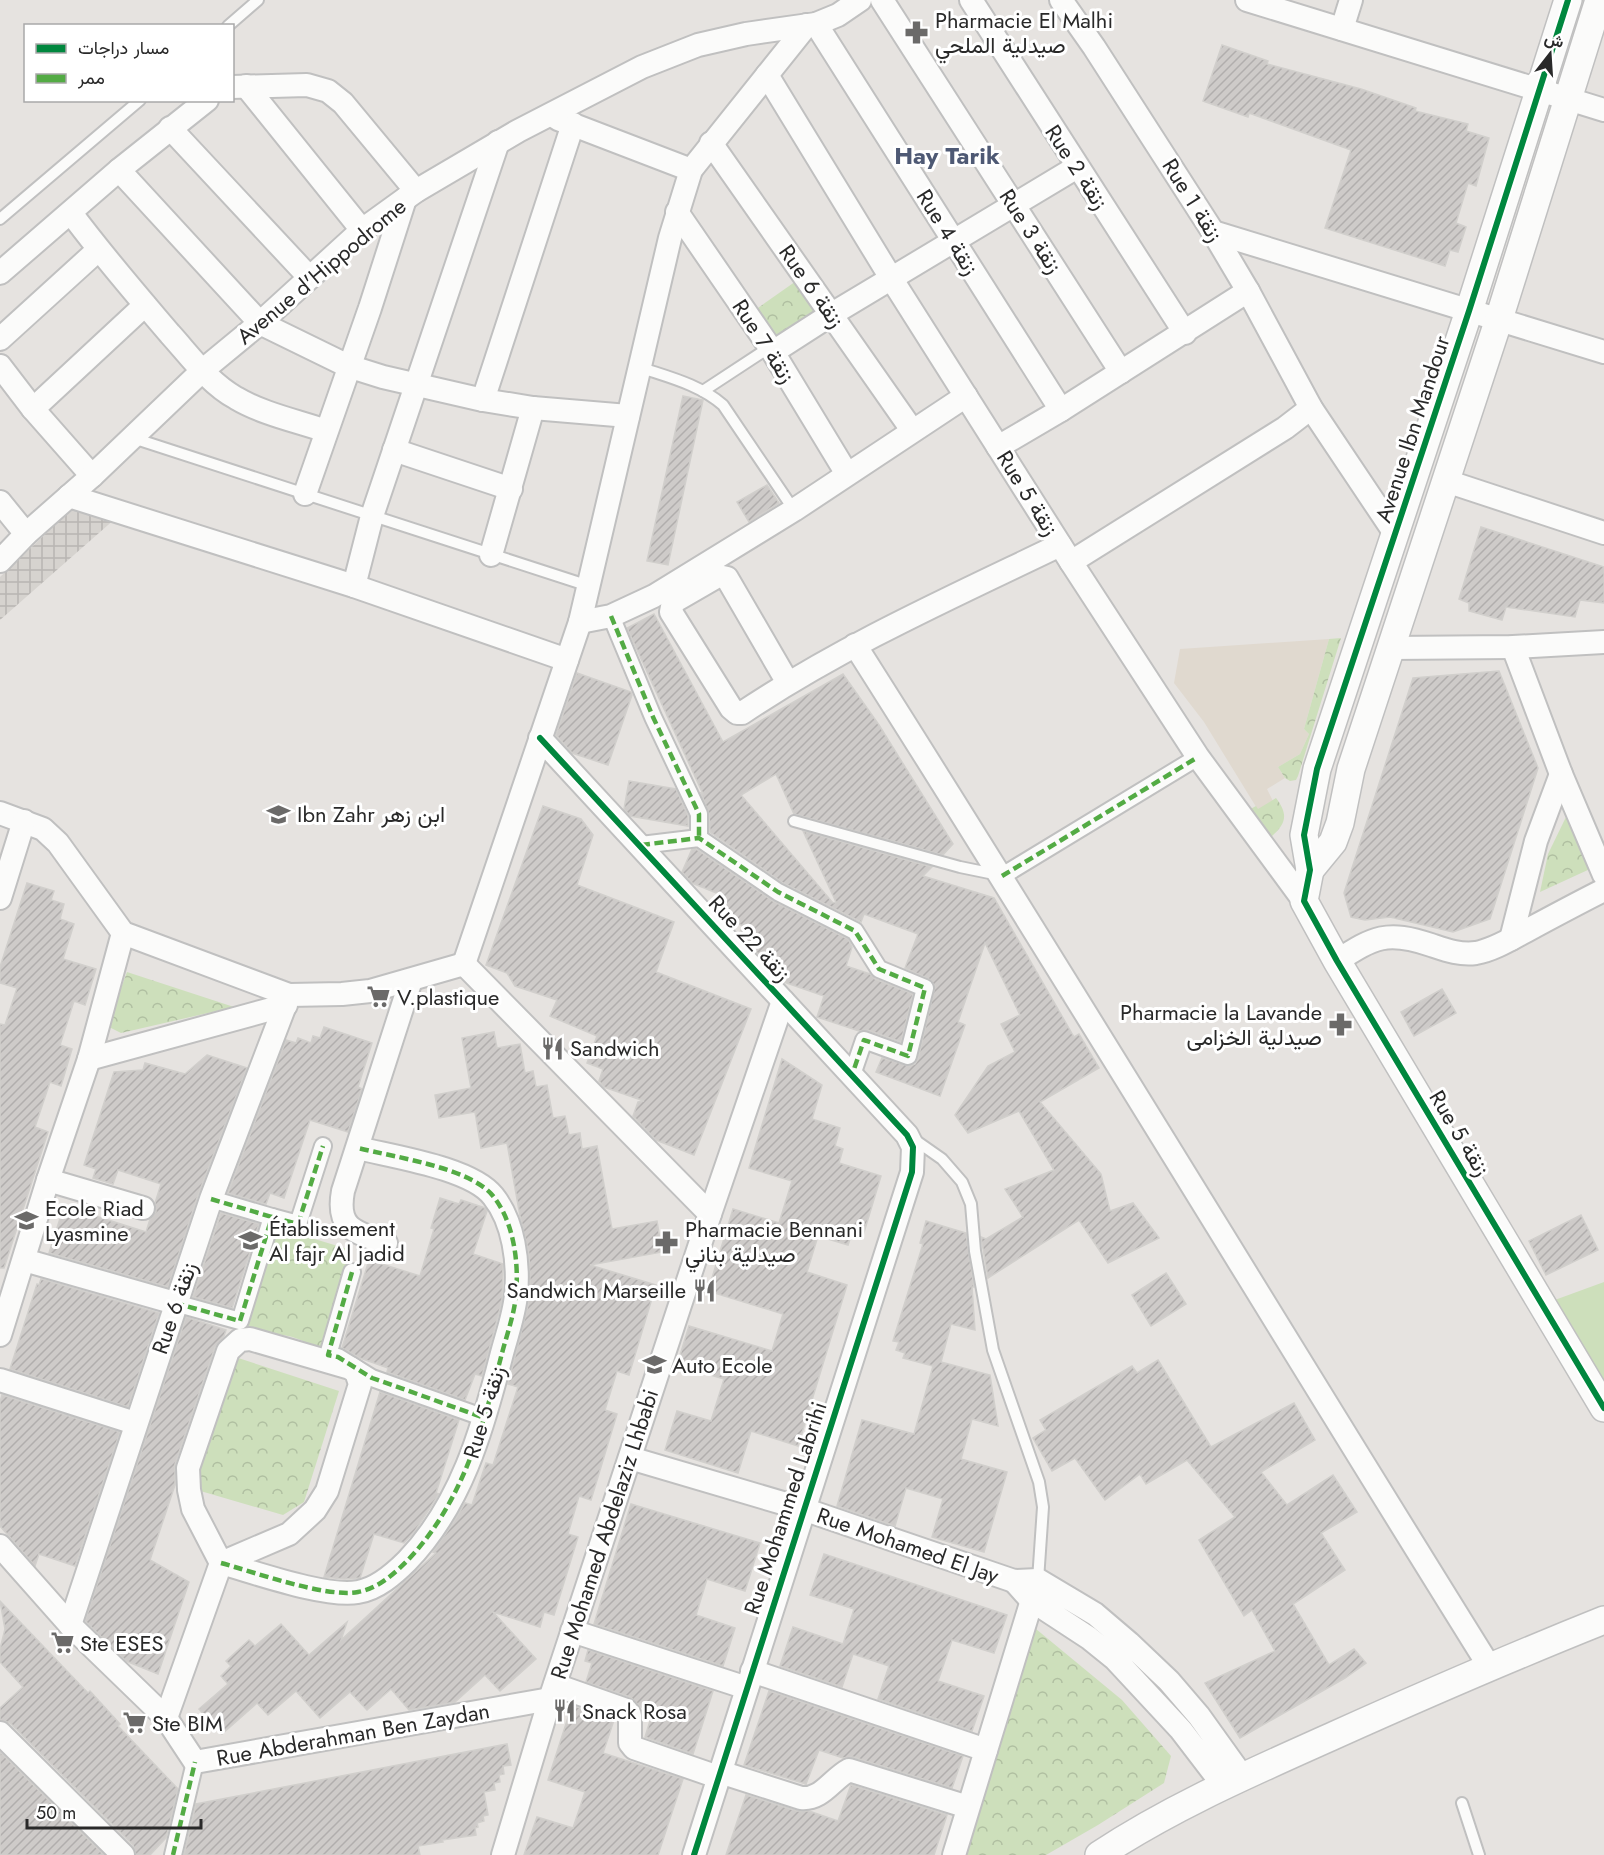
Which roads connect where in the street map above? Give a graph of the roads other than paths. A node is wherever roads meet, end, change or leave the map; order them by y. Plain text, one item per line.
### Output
1 (258, 0) edge
2 (860, 0) edge
3 (882, 0) edge
4 (971, 0) edge
5 (1061, 0) edge
6 (1247, 0) edge
7 (1351, 0) edge
8 (1568, 0) edge
9 (1599, 0) edge
10 (230, 24) edge
11 (812, 25) junction
12 (1342, 29) junction
13 (767, 75) junction
14 (239, 87) edge
15 (1539, 90) junction
16 (1569, 99) junction
17 (138, 102) edge
18 (204, 102) edge
19 (1604, 110) edge
20 (549, 115) junction
21 (573, 124) junction
22 (170, 128) junction
23 (498, 142) junction
24 (711, 143) junction
25 (1077, 166) junction
26 (119, 170) junction
27 (691, 170) junction
28 (410, 195) junction
29 (1014, 204) junction
30 (677, 212) junction
31 (71, 213) junction
32 (0, 219) edge
33 (362, 230) junction
34 (1213, 232) junction
35 (953, 241) junction
36 (98, 250) junction
37 (0, 273) edge
38 (309, 278) junction
39 (891, 278) junction
40 (1248, 291) junction
41 (145, 305) junction
42 (1469, 311) junction
43 (832, 314) junction
44 (1499, 319) junction
45 (260, 323) junction
46 (1185, 333) junction
47 (0, 339) edge
48 (772, 350) junction
49 (1604, 352) edge
50 (0, 366) edge
51 (348, 366) junction
52 (639, 368) junction
53 (202, 370) junction
54 (1122, 372) junction
55 (417, 385) junction
56 (703, 391) junction
57 (966, 396) junction
58 (483, 400) junction
59 (533, 408) junction
60 (1311, 408) junction
61 (33, 409) junction
62 (1061, 410) junction
63 (628, 416) junction
64 (912, 430) junction
65 (326, 431) junction
66 (132, 437) junction
67 (998, 447) junction
68 (394, 450) junction
69 (846, 474) junction
70 (92, 476) junction
71 (1446, 481) junction
72 (511, 489) junction
73 (305, 494) junction
74 (69, 496) junction
75 (0, 502) edge
76 (794, 510) junction
77 (372, 516) junction
78 (1604, 533) edge
79 (26, 534) junction
80 (1396, 535) junction
81 (1066, 553) junction
82 (491, 555) junction
83 (0, 561) edge
84 (354, 586) junction
85 (589, 586) junction
86 (611, 616) junction
87 (580, 622) junction
88 (1604, 642) edge
89 (855, 645) junction
90 (1513, 647) junction
91 (1390, 648) junction
92 (567, 660) junction
93 (788, 683) junction
94 (537, 747) junction
95 (1198, 757) junction
96 (1562, 774) junction
97 (0, 813) edge
98 (24, 821) junction
99 (794, 821) dead end
100 (699, 838) junction
101 (641, 846) junction
102 (1310, 870) junction
103 (1604, 875) edge
104 (1002, 876) junction
105 (1604, 890) edge
106 (0, 898) edge
107 (1304, 901) junction
108 (123, 933) junction
109 (1511, 939) junction
110 (1337, 961) junction
111 (464, 964) junction
112 (411, 980) junction
113 (287, 1000) junction
114 (781, 1006) junction
115 (89, 1059) junction
116 (852, 1075) junction
117 (908, 1135) junction
118 (323, 1146) dead end
119 (358, 1148) junction
120 (48, 1180) junction
121 (211, 1199) junction
122 (143, 1208) dead end
123 (710, 1214) junction
124 (274, 1221) junction
125 (386, 1243) dead end
126 (24, 1260) junction
127 (352, 1272) dead end
128 (175, 1303) junction
129 (0, 1335) edge
130 (0, 1380) edge
131 (1604, 1408) edge
132 (485, 1418) junction
133 (135, 1423) junction
134 (630, 1458) junction
135 (803, 1509) junction
136 (0, 1546) edge
137 (221, 1563) junction
138 (1035, 1590) junction
139 (1604, 1620) edge
140 (70, 1625) junction
141 (572, 1631) junction
142 (1489, 1666) junction
143 (749, 1680) junction
144 (552, 1692) junction
145 (165, 1718) junction
146 (0, 1733) edge
147 (986, 1750) junction
148 (195, 1762) junction
149 (719, 1775) junction
150 (1233, 1781) junction
151 (1462, 1803) dead end
152 (968, 1807) junction
153 (500, 1854) edge
154 (123, 1855) edge
155 (173, 1855) edge
156 (694, 1855) edge
157 (954, 1855) edge
158 (1100, 1855) edge
159 (1479, 1855) edge

1 - 10 lane
2 - 11 street, Avenue d'Hippodrome
3 - 29 street, Rue 3 زنقة
4 - 25 street, Rue 2 زنقة
5 - 34 street, Rue 1 زنقة
6 - 12 street
7 - 12 street
8 - 15 street, Avenue Ibn Mandour
9 - 16 street
11 - 13 street
11 - 20 street, Avenue d'Hippodrome
11 - 35 street, Rue 4 زنقة
12 - 15 street
13 - 24 street
13 - 39 street, Rue 5 زنقة
14 - 28 street
14 - 33 street
15 - 16 street
15 - 42 street, Avenue Ibn Mandour
16 - 19 street
16 - 44 street
17 - 32 lane
18 - 22 street
20 - 21 street
20 - 23 street, Avenue d'Hippodrome
21 - 27 street
21 - 58 street
22 - 26 street
22 - 38 street
23 - 28 street, Avenue d'Hippodrome
23 - 55 street
24 - 27 street
24 - 43 street, Rue 6 زنقة
25 - 29 street
25 - 46 street, Rue 2 زنقة
26 - 31 street
26 - 45 street
27 - 30 street
28 - 33 street, Avenue d'Hippodrome
28 - 51 street
29 - 35 street
29 - 54 street, Rue 3 زنقة
30 - 48 street, Rue 7 زنقة
30 - 52 street
31 - 36 street
31 - 37 street
33 - 38 street, Avenue d'Hippodrome
34 - 40 street, Rue 1 زنقة
34 - 42 street
35 - 39 street
35 - 62 street, Rue 4 زنقة
36 - 41 street
36 - 47 street
38 - 45 street, Avenue d'Hippodrome
39 - 43 street
39 - 57 street, Rue 5 زنقة
40 - 46 street
40 - 60 street, Rue 1 زنقة
41 - 53 street
41 - 61 street
42 - 44 street
42 - 80 street, Avenue Ibn Mandour
43 - 48 street
43 - 64 street, Rue 6 زنقة
44 - 49 street
44 - 71 street
45 - 51 street
45 - 53 street, Avenue d'Hippodrome
46 - 54 street
48 - 56 lane
48 - 69 street, Rue 7 زنقة
50 - 61 street
51 - 55 street
51 - 65 street
52 - 56 lane
52 - 63 street
53 - 65 street
53 - 66 street, Avenue d'Hippodrome
54 - 62 street
55 - 58 street
55 - 68 street
56 - 76 lane
57 - 64 street
57 - 67 street, Rue 5 زنقة
58 - 59 street
59 - 63 street
59 - 72 street
60 - 80 street, Rue 1 زنقة
60 - 81 street
61 - 70 street
62 - 67 street
63 - 85 street
64 - 69 street
65 - 73 street
66 - 70 street, Avenue d'Hippodrome
66 - 73 lane
67 - 81 street, Rue 5 زنقة
68 - 72 street
68 - 77 street
69 - 76 street
70 - 74 street, Avenue d'Hippodrome
71 - 78 street
71 - 91 street
72 - 82 street
73 - 77 lane
74 - 79 street, Avenue d'Hippodrome
74 - 84 street
75 - 79 street
76 - 86 street
77 - 82 lane
77 - 84 street
79 - 83 street, Avenue d'Hippodrome
80 - 102 street, Avenue Ibn Mandour
81 - 89 street
81 - 95 street, Rue 5 زنقة
82 - 85 lane
84 - 92 street
85 - 87 street
86 - 87 street
86 - 100 street
87 - 92 street
88 - 90 street
89 - 93 street
89 - 104 street
90 - 91 street
90 - 96 street
91 - 102 street
92 - 94 street
93 - 93 street
94 - 101 street, Rue 22 زنقة
94 - 111 street
94 - 114 street
95 - 104 street
95 - 107 street, Rue 5 زنقة
96 - 103 street
96 - 109 street
97 - 98 street
98 - 106 street
98 - 108 street
99 - 104 lane
100 - 101 street
100 - 116 street
101 - 114 street, Rue 22 زنقة
102 - 107 street
104 - 142 street
105 - 109 street
107 - 110 street, Rue 5 زنقة
108 - 113 street
108 - 115 street
109 - 110 street
110 - 131 street, Rue 5 زنقة
111 - 112 street
111 - 123 street
112 - 113 street
112 - 119 street
113 - 115 street
113 - 121 street, Rue 6 زنقة
114 - 116 street, Rue 22 زنقة
114 - 123 street, Rue Mohamed Abdelaziz Lhbabi
115 - 120 street
116 - 117 street, Rue 22 زنقة
117 - 135 street, Rue Mohammed Labrihi
117 - 138 lane
118 - 124 street
119 - 125 street
119 - 132 street, Rue 5 زنقة
120 - 122 street
120 - 126 street
121 - 124 street
121 - 128 street, Rue 6 زنقة
123 - 134 street, Rue Mohamed Abdelaziz Lhbabi
124 - 128 street
126 - 128 street
126 - 129 street
127 - 132 street
128 - 133 street, Rue 6 زنقة
130 - 133 street
132 - 137 street, Rue 5 زنقة
133 - 140 street, Rue 6 زنقة
134 - 135 street, Rue Mohamed El Jay
134 - 141 street, Rue Mohamed Abdelaziz Lhbabi
135 - 138 street, Rue Mohamed El Jay
135 - 143 street, Rue Mohammed Labrihi
136 - 140 street, Rue Abderahman Ben Zaydan
137 - 137 street
137 - 145 street
138 - 147 street
138 - 150 street, Rue Mohamed El Jay
139 - 142 street
140 - 145 street, Rue Abderahman Ben Zaydan
141 - 143 street
141 - 144 street, Rue Mohamed Abdelaziz Lhbabi
142 - 150 street
143 - 147 street
143 - 149 street, Rue Mohammed Labrihi
144 - 148 street, Rue Abderahman Ben Zaydan
144 - 149 street
144 - 153 street, Rue Mohamed Abdelaziz Lhbabi
145 - 148 street, Rue Abderahman Ben Zaydan
146 - 154 street
147 - 152 street
148 - 155 street
149 - 152 street
149 - 156 street, Rue Mohammed Labrihi
150 - 158 street
151 - 159 lane
152 - 157 street

